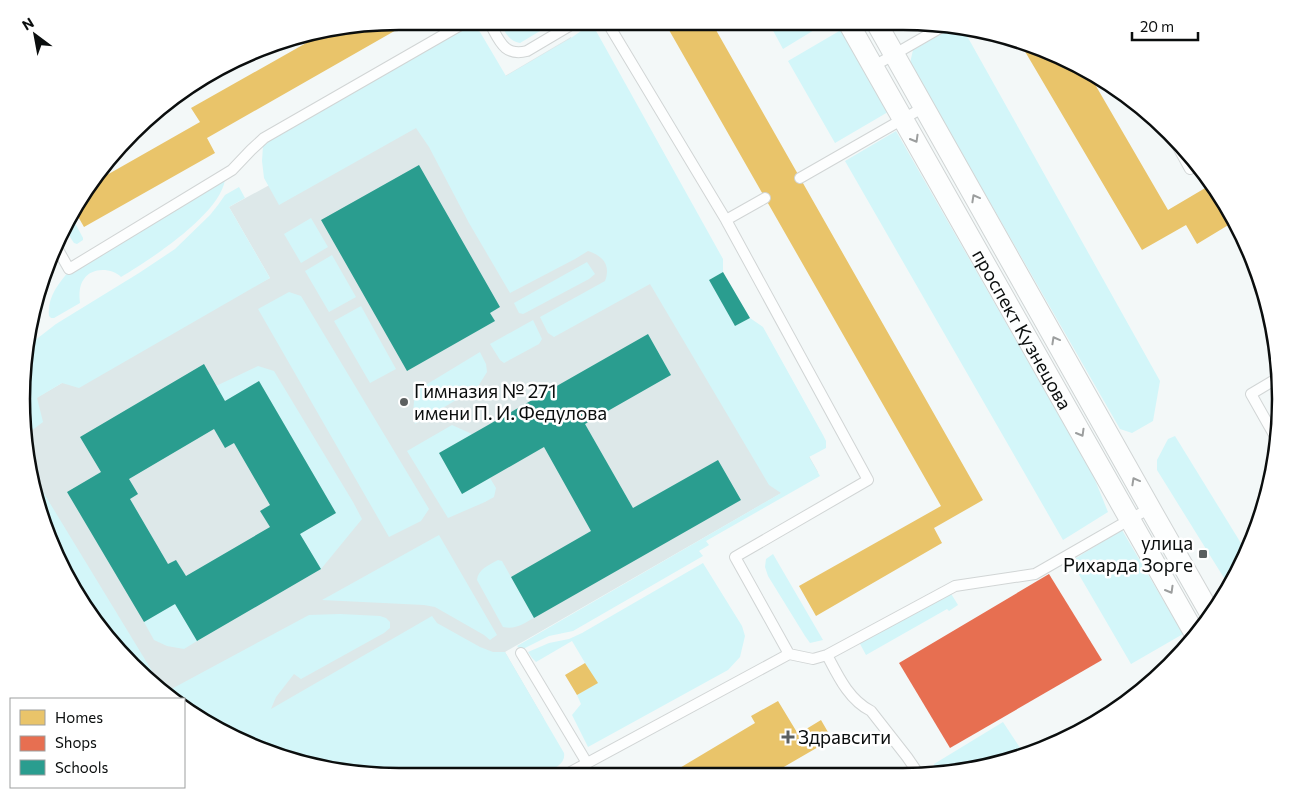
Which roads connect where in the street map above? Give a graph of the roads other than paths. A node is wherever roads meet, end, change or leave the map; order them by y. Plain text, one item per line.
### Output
1 (452, 30) edge
2 (494, 30) edge
3 (562, 30) edge
4 (612, 30) edge
5 (853, 30) edge
6 (880, 30) edge
7 (934, 32) edge
8 (895, 55) junction
9 (874, 66) junction
10 (924, 107) junction
11 (903, 119) junction
12 (800, 178) dead end
13 (765, 198) dead end
14 (726, 220) junction
15 (60, 253) edge
16 (1271, 382) edge
17 (1271, 429) edge
18 (1150, 508) junction
19 (1130, 519) junction
20 (1208, 607) edge
21 (1192, 629) edge
22 (521, 653) dead end
23 (789, 654) junction
24 (827, 655) junction
25 (587, 763) junction
26 (578, 768) edge
27 (914, 768) edge

1 - 15 lane
2 - 3 lane
4 - 14 lane
5 - 9 street, проспект Кузнецова
6 - 8 street, проспект Кузнецова
7 - 8 lane
8 - 9 lane
8 - 10 street, проспект Кузнецова
9 - 11 street, проспект Кузнецова
10 - 11 lane
18 -> 10 street, проспект Кузнецова
11 - 12 lane
11 -> 19 street, проспект Кузнецова
13 - 14 lane
14 - 23 lane
16 - 17 lane
18 - 19 lane
18 - 20 street, проспект Кузнецова
19 -> 21 street, проспект Кузнецова
19 - 24 lane
22 - 25 lane
23 - 24 lane
23 - 25 lane
24 - 27 lane
25 - 26 lane

